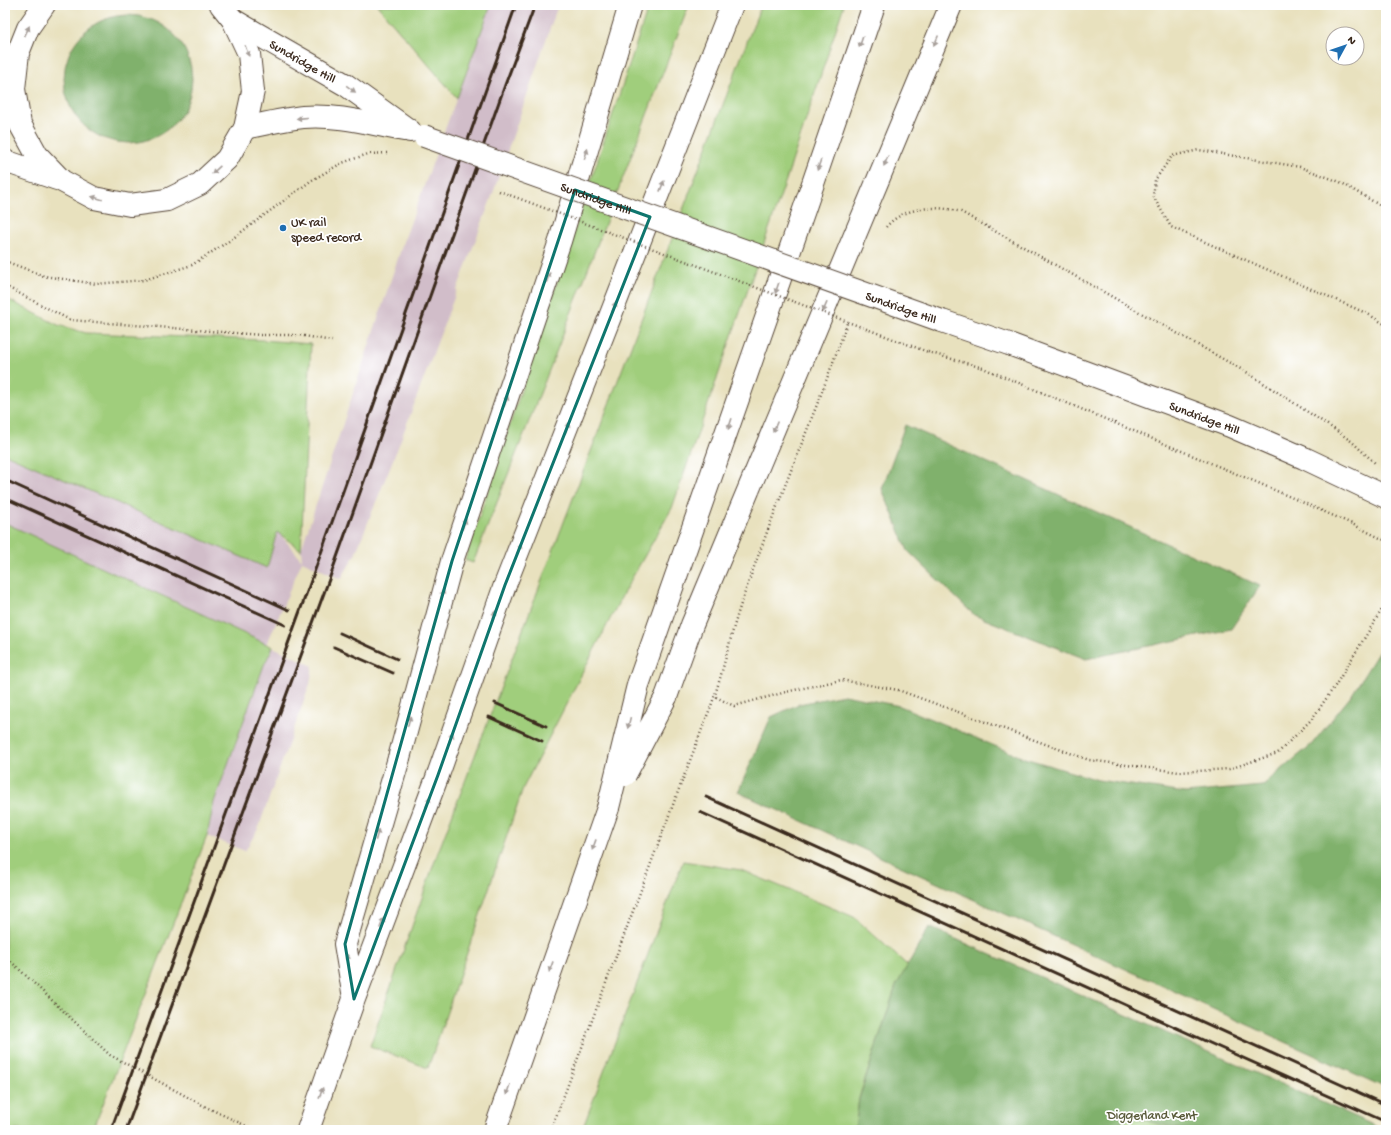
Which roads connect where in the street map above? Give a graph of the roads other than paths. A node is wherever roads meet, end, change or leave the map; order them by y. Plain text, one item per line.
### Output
1 (44, 5) edge
2 (630, 5) edge
3 (732, 5) edge
4 (874, 5) edge
5 (950, 5) edge
6 (227, 12) edge
7 (11, 58) edge
8 (245, 128) junction
9 (417, 134) junction
10 (5, 162) edge
11 (62, 181) junction
12 (1386, 497) edge
13 (608, 808) junction
14 (354, 999) junction
15 (308, 1130) edge
16 (495, 1130) edge

7 -> 1 main road
14 -> 2 main road, bridge
14 -> 3 main road, bridge
4 -> 13 main road, bridge
5 -> 13 main road, bridge
6 -> 8 main road
6 -> 9 main road, Sundridge Hill
7 - 11 main road
9 -> 8 main road, Sundridge Hill
8 -> 11 main road
9 - 12 main road, Sundridge Hill, bridge
10 - 11 main road
13 -> 16 main road
15 -> 14 main road

